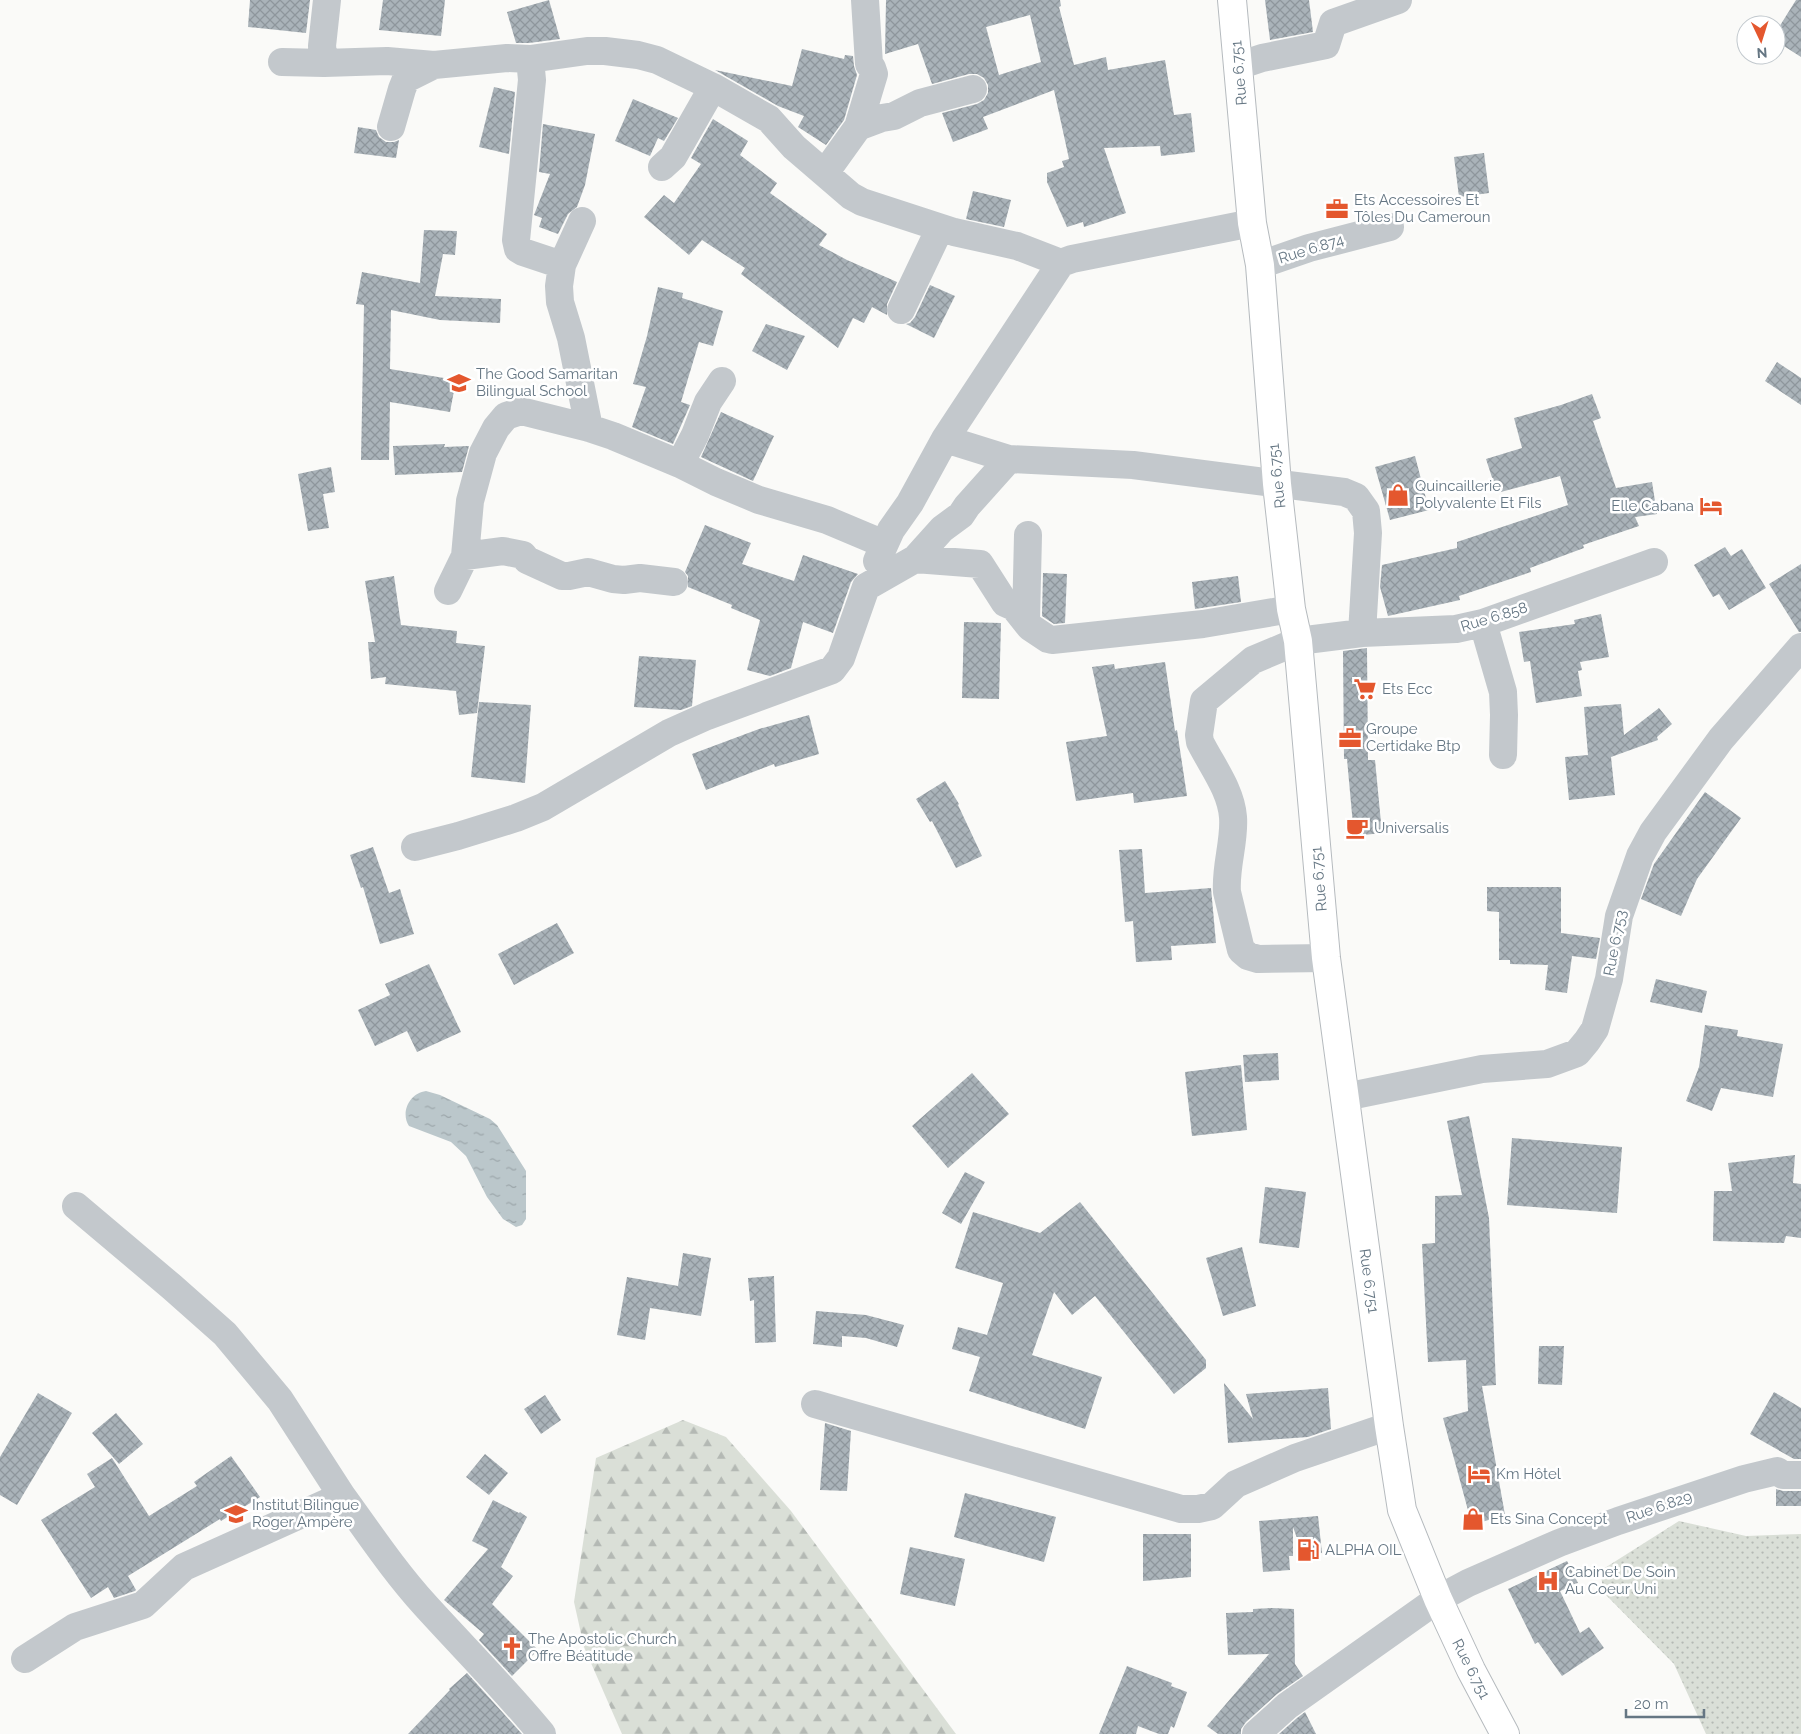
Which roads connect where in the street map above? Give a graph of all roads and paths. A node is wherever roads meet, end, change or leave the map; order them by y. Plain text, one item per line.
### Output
1 (327, 0) edge
2 (865, 0) edge
3 (1232, 0) edge
4 (1398, 0) edge
5 (530, 59) junction
6 (282, 62) dead end
7 (324, 63) junction
8 (434, 65) junction
9 (1238, 66) junction
10 (713, 87) junction
11 (973, 89) dead end
12 (391, 127) dead end
13 (858, 127) junction
14 (662, 167) dead end
15 (825, 174) junction
16 (582, 221) dead end
17 (1252, 223) junction
18 (1390, 227) dead end
19 (940, 228) junction
20 (1061, 263) junction
21 (562, 265) junction
22 (1260, 265) junction
23 (901, 310) dead end
24 (722, 381) dead end
25 (589, 428) junction
26 (945, 439) junction
27 (1009, 459) junction
28 (680, 464) junction
29 (1277, 484) junction
30 (1028, 534) dead end
31 (884, 544) junction
32 (465, 556) junction
33 (915, 559) junction
34 (1654, 562) dead end
35 (674, 582) dead end
36 (866, 587) junction
37 (448, 591) dead end
38 (1291, 609) junction
39 (1026, 621) junction
40 (1483, 623) junction
41 (1362, 632) junction
42 (1298, 641) junction
43 (1797, 658) edge
44 (1503, 755) dead end
45 (415, 847) dead end
46 (1326, 958) junction
47 (1345, 1097) junction
48 (76, 1206) dead end
49 (815, 1404) dead end
50 (1389, 1426) junction
51 (1801, 1475) edge
52 (342, 1496) junction
53 (1438, 1599) junction
54 (25, 1659) dead end
55 (542, 1734) edge
56 (1256, 1734) edge
57 (1505, 1734) edge

1 - 7 street
2 - 13 street
3 - 9 main road, Rue 6.751
4 - 9 street
5 - 8 street
5 - 10 street
5 - 21 street
6 - 7 street
7 - 8 street
8 - 12 street
9 - 17 main road, Rue 6.751
10 - 14 street
10 - 15 street
11 - 13 street
13 - 15 street
15 - 19 street
16 - 21 street
17 - 20 street
17 - 22 main road, Rue 6.751
18 - 22 street, Rue 6.874
19 - 20 street
19 - 23 street
20 - 26 street
21 - 25 street
22 - 29 main road, Rue 6.751
24 - 28 street
25 - 28 street
25 - 32 street
26 - 27 street
26 - 31 street
27 - 29 street
27 - 33 street
28 - 31 street
29 - 38 main road, Rue 6.751
29 - 41 street
30 - 39 street
31 - 36 street
32 - 35 street
32 - 37 street
33 - 36 street
33 - 39 street
34 - 40 street, Rue 6.858
36 - 45 street
38 - 39 street
38 - 42 main road, Rue 6.751
40 - 41 street, Rue 6.858
40 - 44 street
41 - 42 street, Rue 6.858
42 - 46 main road, Rue 6.751
42 - 46 street, Rue 6.858
43 - 47 street, Rue 6.753
46 - 47 main road, Rue 6.751
47 - 50 main road, Rue 6.751
48 - 52 street
49 - 50 street
50 - 53 main road, Rue 6.751
51 - 53 street, Rue 6.829
52 - 54 street
52 - 55 street
53 - 56 street, Rue 6.829
53 - 57 main road, Rue 6.751

